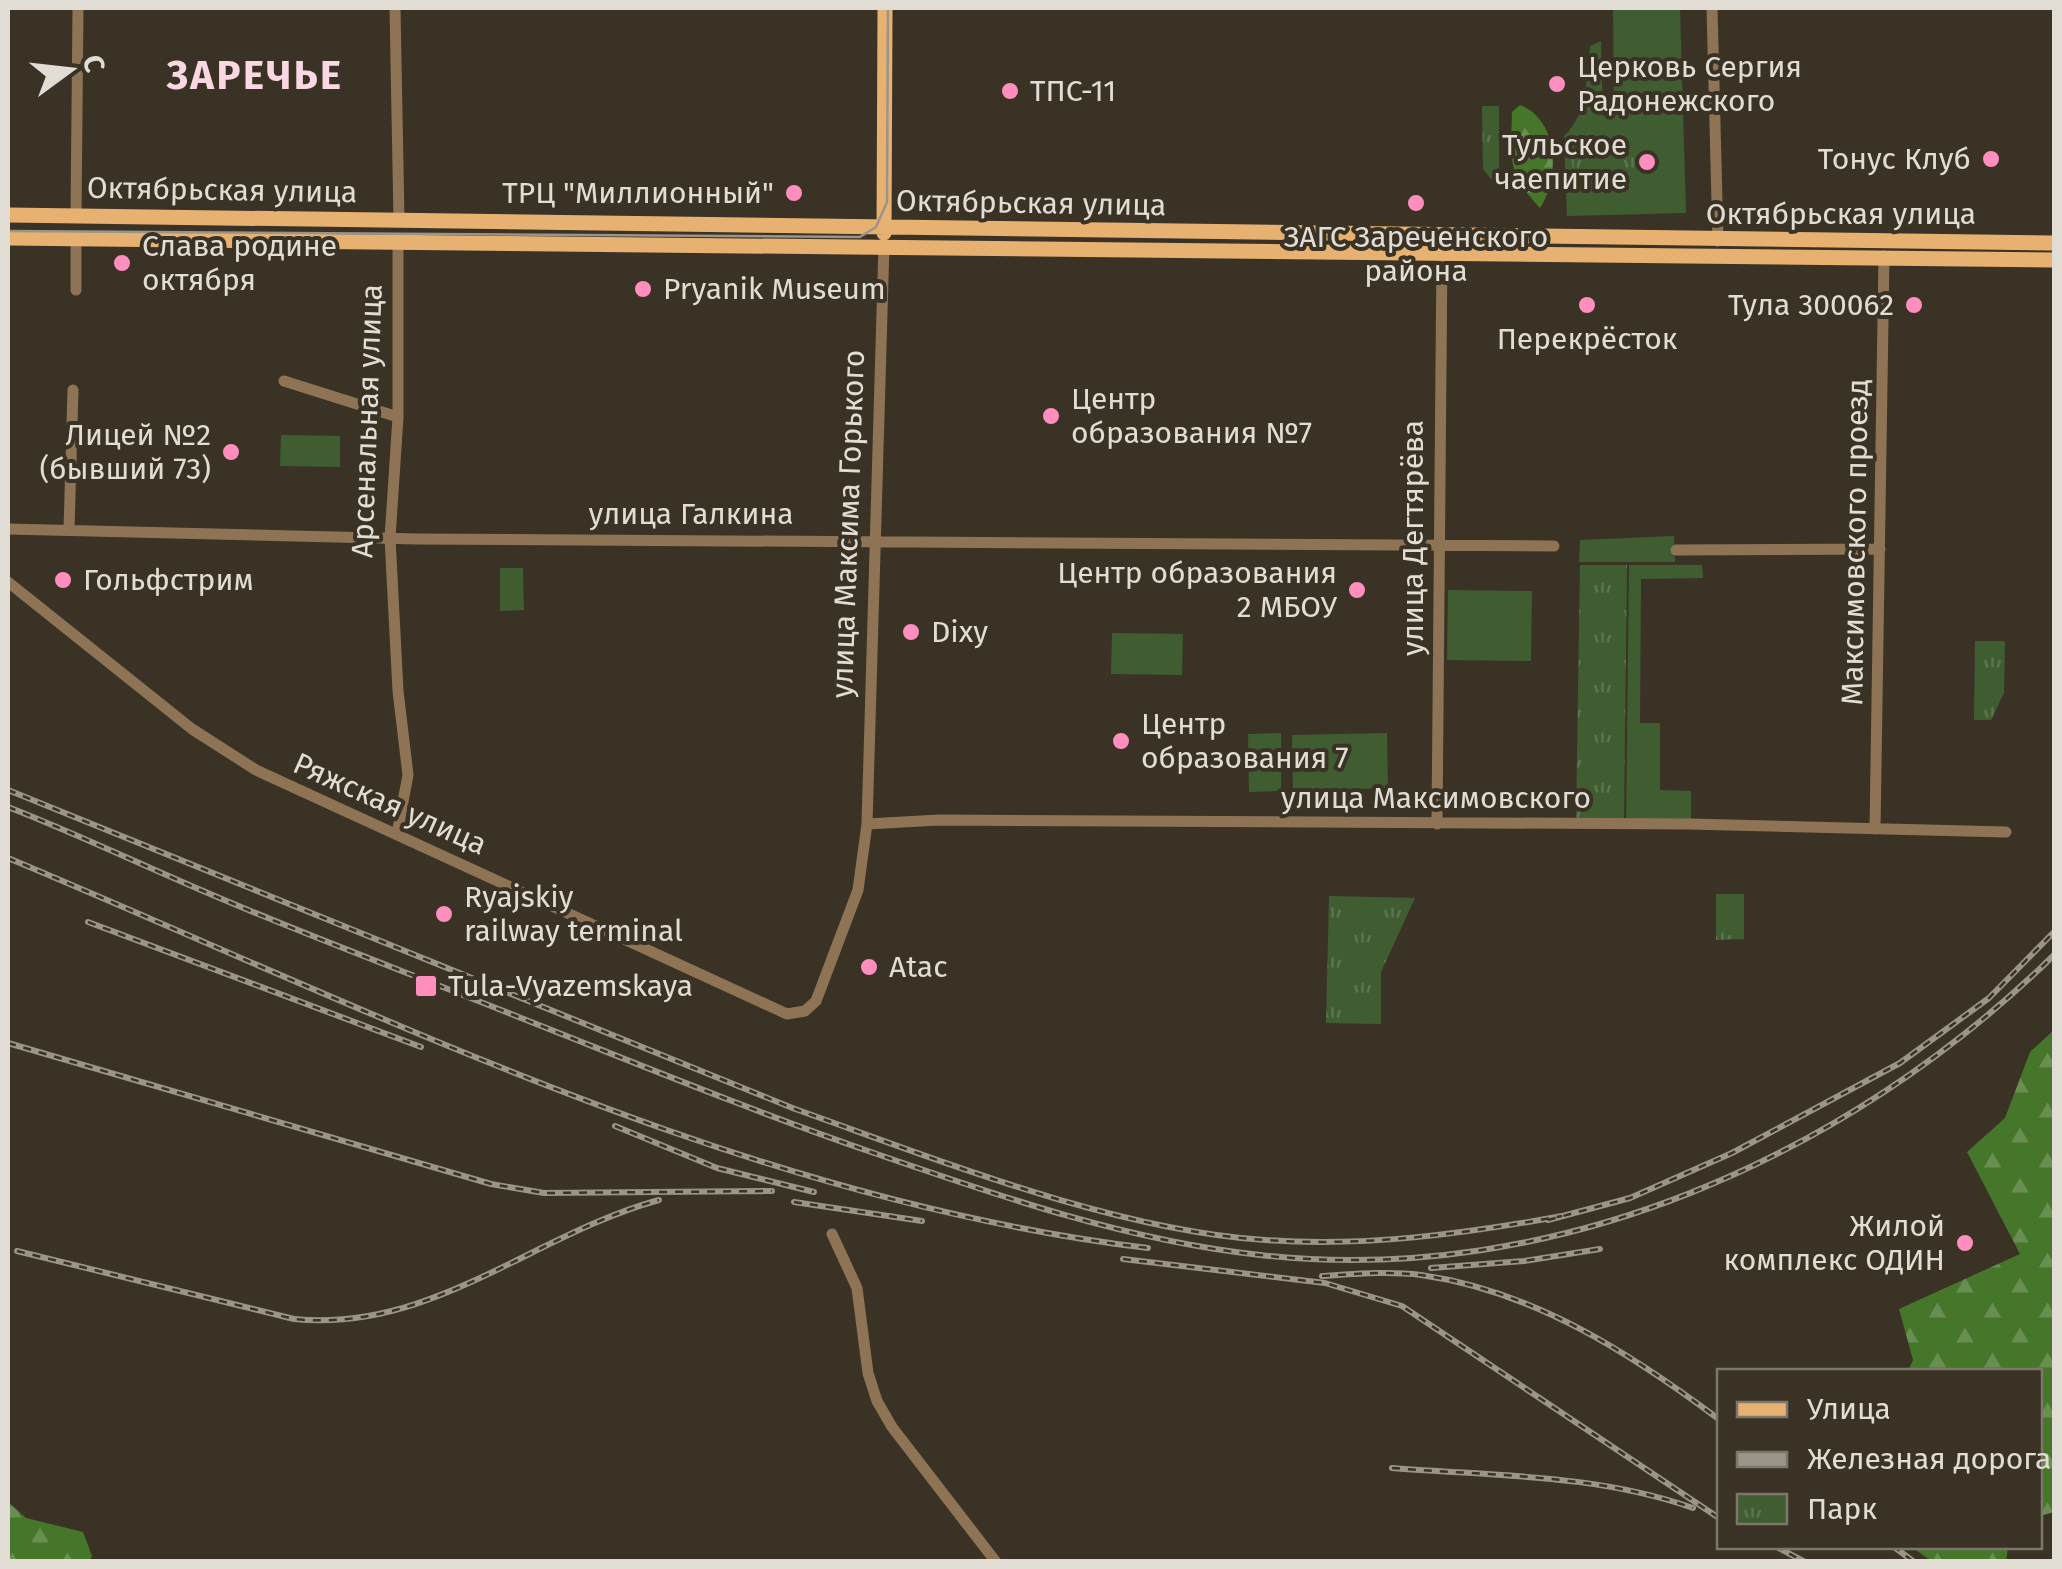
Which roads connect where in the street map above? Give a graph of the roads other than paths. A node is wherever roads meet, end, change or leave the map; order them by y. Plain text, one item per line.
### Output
1 (78, 8) edge
2 (395, 8) edge
3 (886, 8) edge
4 (1712, 8) edge
5 (8, 214) edge
6 (76, 216) junction
7 (398, 220) junction
8 (884, 236) junction
9 (8, 238) edge
10 (76, 238) junction
11 (398, 241) junction
12 (2054, 243) edge
13 (1691, 247) junction
14 (1718, 248) junction
15 (1442, 252) junction
16 (1884, 256) junction
17 (2054, 260) edge
18 (76, 290) dead end
19 (284, 380) dead end
20 (72, 390) dead end
21 (398, 417) junction
22 (8, 529) edge
23 (68, 530) junction
24 (390, 538) junction
25 (877, 542) junction
26 (1554, 546) dead end
27 (1438, 549) junction
28 (1880, 549) junction
29 (1676, 550) dead end
30 (8, 582) edge
31 (866, 824) junction
32 (1437, 824) junction
33 (1875, 829) junction
34 (2006, 832) dead end
35 (397, 834) junction
36 (787, 1014) joint
37 (832, 1234) dead end
38 (996, 1562) edge

1 - 6 street
2 - 7 street, Арсенальная улица
3 - 8 main road, улица Максима Горького
4 - 14 street
5 - 6 main road, Октябрьская улица
6 - 7 main road, Октябрьская улица
6 - 10 main road
7 - 8 main road, Октябрьская улица
7 - 11 main road, Арсенальная улица
8 - 11 main road, Октябрьская улица
8 - 13 main road, Октябрьская улица
8 - 15 main road, Октябрьская улица
8 - 25 street, улица Максима Горького
9 - 10 main road, Октябрьская улица
10 - 11 main road, Октябрьская улица
10 - 18 street
11 - 21 street, Арсенальная улица
12 - 14 main road, Октябрьская улица
13 - 14 main road, Октябрьская улица
13 - 15 main road, Октябрьская улица
14 - 16 main road, Октябрьская улица
15 - 27 street, улица Дегтярёва
16 - 17 main road, Октябрьская улица
16 - 28 street, Максимовского проезд
19 - 21 street
20 - 23 street
21 - 24 street, Арсенальная улица
22 - 23 street, улица Галкина
23 - 24 street, улица Галкина
24 - 25 street, улица Галкина
24 - 35 street, Арсенальная улица
25 - 27 street, улица Галкина
25 - 31 street, улица Максима Горького
26 - 27 street, улица Галкина
27 - 32 street, улица Дегтярёва
28 - 29 street
28 - 33 street, Максимовского проезд
30 - 35 street, Ряжская улица
31 - 32 street, улица Максимовского
31 - 36 street, улица Максима Горького
32 - 33 street, улица Максимовского
33 - 34 street, улица Максимовского
35 - 36 street, Ряжская улица
37 - 38 street

